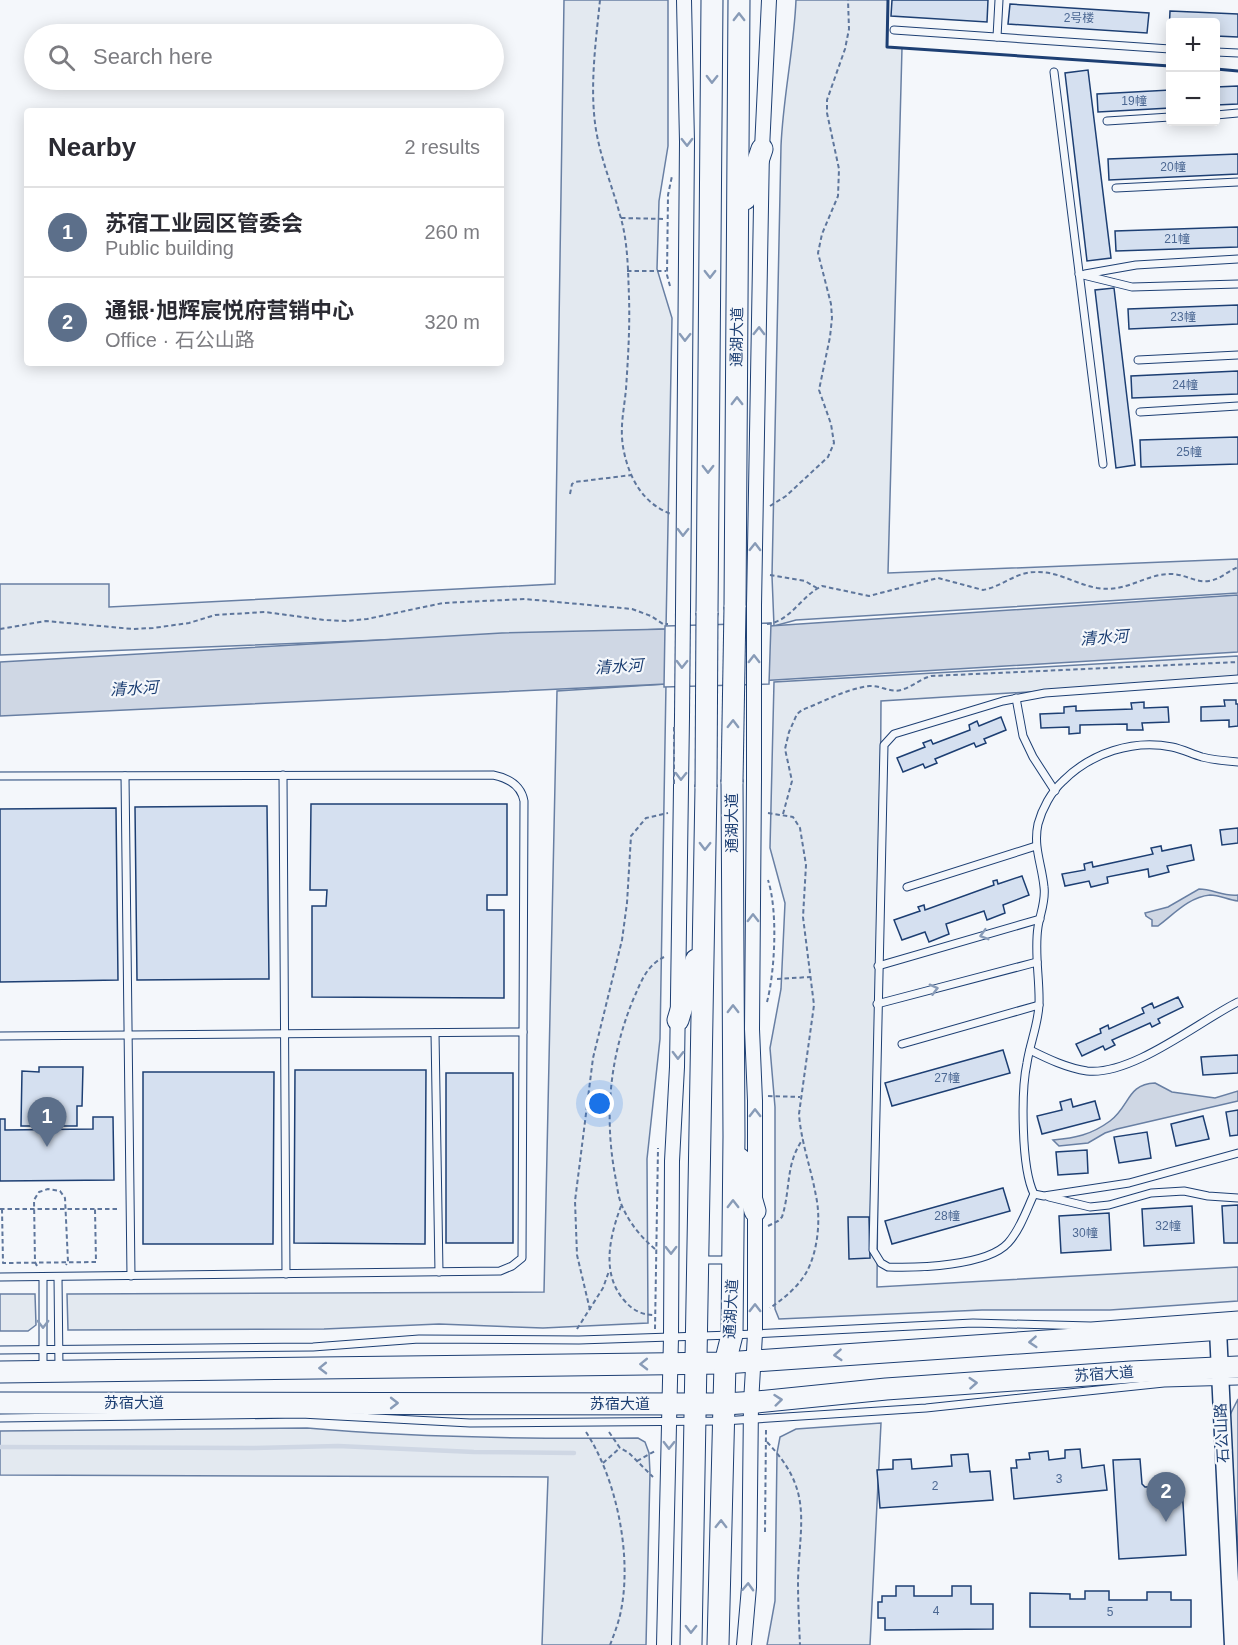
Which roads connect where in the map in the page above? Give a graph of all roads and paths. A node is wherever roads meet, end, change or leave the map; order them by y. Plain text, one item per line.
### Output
1 (600, 0) edge
2 (684, 0) edge
3 (698, 0) edge
4 (712, 0) edge
5 (739, 0) edge
6 (769, 0) edge
7 (848, 0) edge
8 (999, 0) edge
9 (894, 30) dead end
10 (997, 37) junction
11 (712, 48) junction
12 (1166, 49) edge
13 (1220, 52) edge
14 (1238, 53) edge
15 (1054, 72) dead end
16 (1238, 113) edge
17 (1220, 115) edge
18 (1166, 117) edge
19 (1107, 122) dead end
20 (762, 149) junction
21 (1238, 182) edge
22 (1116, 188) dead end
23 (621, 218) junction
24 (668, 219) dead end
25 (738, 220) junction
26 (1238, 259) edge
27 (627, 271) junction
28 (667, 271) dead end
29 (1079, 274) junction
30 (1238, 284) edge
31 (1238, 355) edge
32 (1138, 360) dead end
33 (1238, 406) edge
34 (1140, 412) dead end
35 (1102, 464) dead end
36 (632, 474) junction
37 (570, 494) dead end
38 (765, 509) dead end
39 (676, 516) dead end
40 (1238, 567) edge
41 (764, 575) dead end
42 (817, 588) junction
43 (745, 606) junction
44 (674, 624) dead end
45 (760, 624) dead end
46 (0, 629) edge
47 (1238, 662) edge
48 (1238, 680) edge
49 (1016, 698) junction
50 (1238, 762) edge
51 (283, 775) junction
52 (0, 776) edge
53 (125, 776) junction
54 (1054, 790) junction
55 (673, 812) dead end
56 (762, 812) dead end
57 (783, 814) junction
58 (1036, 846) junction
59 (907, 887) dead end
60 (1040, 919) junction
61 (704, 933) junction
62 (672, 953) dead end
63 (1037, 962) junction
64 (878, 966) junction
65 (812, 977) junction
66 (777, 979) dead end
67 (1238, 1002) edge
68 (878, 1004) junction
69 (1039, 1005) junction
70 (678, 1020) junction
71 (523, 1032) junction
72 (435, 1033) junction
73 (284, 1034) junction
74 (128, 1035) junction
75 (0, 1036) edge
76 (902, 1044) dead end
77 (1030, 1050) junction
78 (763, 1096) dead end
79 (800, 1097) junction
80 (734, 1136) junction
81 (803, 1139) junction
82 (1238, 1153) edge
83 (1034, 1194) junction
84 (1044, 1196) junction
85 (1238, 1198) edge
86 (621, 1204) junction
87 (1, 1209) edge
88 (34, 1209) junction
89 (66, 1209) junction
90 (94, 1209) junction
91 (130, 1209) junction
92 (759, 1219) junction
93 (656, 1249) dead end
94 (699, 1260) junction
95 (733, 1260) junction
96 (35, 1262) junction
97 (68, 1262) junction
98 (610, 1269) junction
99 (439, 1272) junction
100 (286, 1274) junction
101 (130, 1276) junction
102 (0, 1277) edge
103 (43, 1277) junction
104 (58, 1277) junction
105 (590, 1310) junction
106 (762, 1312) dead end
107 (655, 1315) dead end
108 (1238, 1315) edge
109 (1228, 1329) edge
110 (755, 1334) junction
111 (732, 1335) junction
112 (671, 1337) junction
113 (698, 1337) junction
114 (574, 1340) junction
115 (43, 1349) junction
116 (59, 1349) junction
117 (0, 1350) edge
118 (753, 1361) junction
119 (697, 1363) junction
120 (725, 1363) junction
121 (670, 1364) junction
122 (0, 1372) edge
123 (51, 1372) junction
124 (1226, 1373) edge
125 (1238, 1381) edge
126 (0, 1403) edge
127 (750, 1411) junction
128 (724, 1412) junction
129 (669, 1413) junction
130 (696, 1413) junction
131 (0, 1418) edge
132 (579, 1423) junction
133 (602, 1423) junction
134 (767, 1441) dead end
135 (620, 1448) junction
136 (655, 1451) dead end
137 (637, 1461) junction
138 (603, 1463) junction
139 (655, 1479) dead end
140 (708, 1487) junction
141 (610, 1645) edge
142 (664, 1645) edge
143 (691, 1645) edge
144 (718, 1645) edge
145 (744, 1645) edge
146 (800, 1645) edge
147 (1233, 1645) edge

1 - 23 path
2 -> 70 street, bridge
3 - 11 main road
4 - 11 main road, 通湖大道
25 -> 5 main road, 通湖大道
6 - 20 street
7 - 38 path
8 - 10 lane
9 - 10 lane
10 - 12 lane
11 -> 61 main road, 通湖大道, bridge
13 - 14 lane
15 - 29 lane
16 - 17 lane
18 - 19 lane
20 - 25 main road
43 -> 20 street
21 - 22 lane
23 - 24 path
23 - 27 path
43 -> 25 main road, 通湖大道
26 - 29 lane
27 - 28 path
27 - 36 path
29 - 30 lane
29 - 35 lane
31 - 32 lane
33 - 34 lane
36 - 37 path
36 - 39 path
40 - 42 path
41 - 42 path
42 - 45 path
80 -> 43 main road, 通湖大道, bridge
92 -> 43 street, bridge
44 - 46 path
47 - 57 path
48 - 49 lane
49 - 54 lane
49 - 64 lane
50 - 54 lane
51 - 53 lane
51 - 71 lane
51 - 73 lane
52 - 53 lane
53 - 74 lane
54 - 58 lane
55 - 105 path
56 - 57 path
57 - 65 path
58 - 59 lane
58 - 60 lane
60 - 63 lane
60 -> 64 lane
61 - 70 main road
61 - 94 main road, 通湖大道
62 - 86 path
68 -> 63 lane
63 - 69 lane
64 - 68 lane
65 - 66 path
65 - 79 path
67 - 77 lane
68 - 83 lane
69 - 76 lane
69 - 77 lane
70 -> 112 street
71 - 72 lane
71 - 99 lane
72 - 73 lane
72 - 99 lane
73 - 74 lane
73 - 100 lane
74 - 75 lane
74 - 91 lane
77 - 83 lane
78 - 79 path
79 - 81 path
80 - 92 main road
95 -> 80 main road, 通湖大道
81 - 92 path
81 - 106 path
82 - 84 lane
83 - 84 lane
84 - 85 lane
86 - 93 path
86 - 98 path
87 - 88 path
87 - 96 path
88 - 89 path
88 - 89 path
88 - 96 path
89 - 90 path
89 - 97 path
90 - 91 path
90 - 97 path
91 - 101 lane
110 -> 92 street
94 - 95 lane
94 - 113 main road, 通湖大道
95 - 111 main road, 通湖大道
96 - 97 path
96 - 103 path
97 - 104 path
98 - 105 path
98 - 107 path
99 - 100 lane
100 - 101 lane
101 - 104 lane
102 - 103 lane
103 - 104 lane
103 -> 115 lane
104 - 116 lane
105 - 114 path
108 - 110 lane
109 -> 118 main road
109 - 124 street, 石公山路
110 - 111 lane
110 - 118 street
111 - 113 lane
111 - 120 main road, 通湖大道
112 - 113 lane
112 - 114 lane
112 - 121 street
113 - 119 main road, 通湖大道
114 - 116 lane
115 - 116 lane
115 - 117 lane
115 - 123 lane
116 - 123 lane
118 - 120 main road
118 - 127 street
119 - 120 main road
119 - 121 main road
119 - 130 main road, 通湖大道
120 - 128 main road, 通湖大道
121 -> 123 main road
121 - 129 street
122 - 123 main road
124 - 125 lane
124 - 127 main road, 苏宿大道
124 - 147 street, 石公山路
126 -> 129 main road, 苏宿大道
127 - 128 main road, 苏宿大道
145 -> 127 street
128 - 130 main road, 苏宿大道
128 - 140 main road, 通湖大道
129 - 130 main road, 苏宿大道
129 - 133 lane
129 -> 142 street
130 - 140 main road, 通湖大道
131 - 132 lane
132 - 133 lane
132 - 138 path
133 - 135 path
134 - 146 path
135 - 137 path
135 - 138 path
136 - 137 path
137 - 139 path
138 - 141 path
140 -> 143 main road, 通湖大道
144 -> 140 main road, 通湖大道

